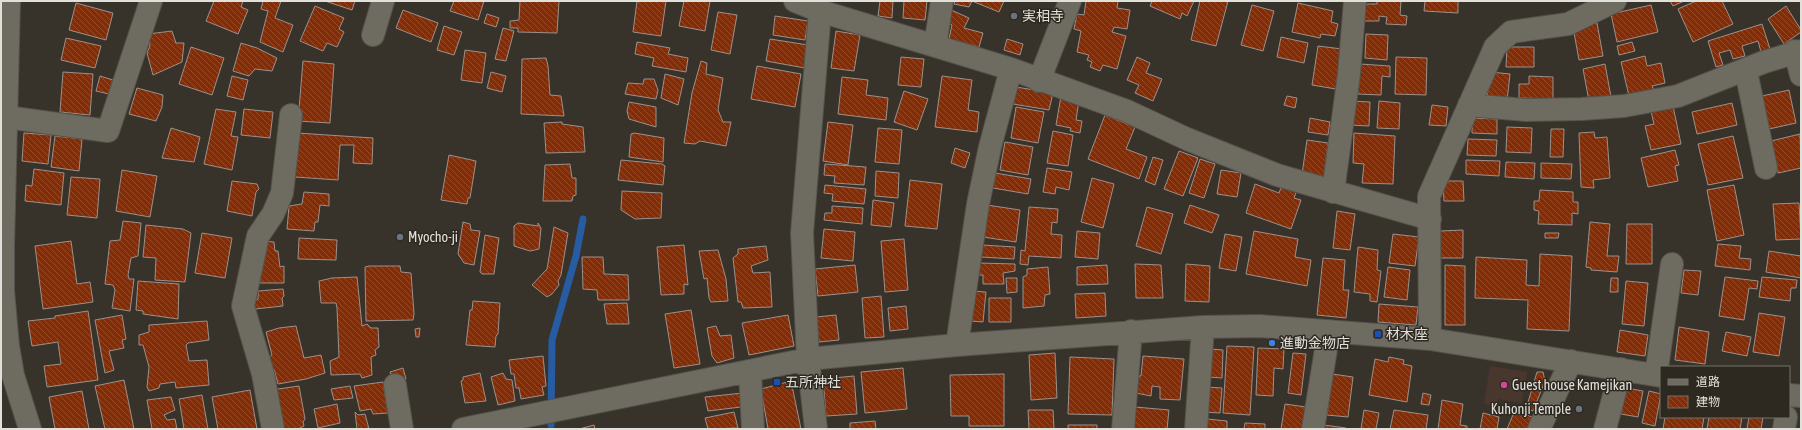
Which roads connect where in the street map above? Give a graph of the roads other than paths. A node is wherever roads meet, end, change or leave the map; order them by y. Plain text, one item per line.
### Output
1 (9, 1) edge
2 (151, 1) edge
3 (383, 1) edge
4 (942, 1) edge
5 (1070, 1) edge
6 (1354, 1) edge
7 (1615, 1) edge
8 (804, 4) edge
9 (373, 35) dead end
10 (935, 46) junction
11 (1798, 51) edge
12 (1011, 69) junction
13 (1746, 71) junction
14 (1801, 75) edge
15 (1039, 81) junction
16 (1469, 105) junction
17 (291, 114) dead end
18 (6, 117) junction
19 (1766, 168) dead end
20 (1333, 192) junction
21 (1430, 219) junction
22 (2, 245) edge
23 (1672, 264) dead end
24 (1203, 327) junction
25 (1131, 331) junction
26 (1329, 331) junction
27 (1430, 339) junction
28 (957, 345) junction
29 (808, 359) junction
30 (1571, 361) junction
31 (1660, 366) edge
32 (1621, 369) junction
33 (750, 372) junction
34 (1659, 376) edge
35 (395, 385) dead end
36 (1786, 418) edge
37 (30, 429) edge
38 (273, 429) edge
39 (402, 429) edge
40 (463, 429) edge
41 (753, 429) edge
42 (816, 429) edge
43 (1123, 429) edge
44 (1196, 429) edge
45 (1313, 429) edge
46 (1539, 429) edge
47 (1605, 429) edge
48 (1784, 429) edge

1 - 18 street
2 - 18 street
3 - 9 street
4 - 10 street
5 - 15 street
6 - 20 street
7 - 16 street
8 - 10 street
8 - 29 street
10 - 12 street
11 - 13 street
11 - 14 street
12 - 15 street
12 - 28 street
13 - 16 street
13 - 19 street
15 - 20 street
16 - 21 street
17 - 38 street
18 - 22 street
20 - 21 street
21 - 27 street
22 - 37 street
23 - 31 street
24 - 25 street
24 - 26 street
24 - 44 street
25 - 28 street
25 - 43 street
26 - 27 street
26 - 45 street
27 - 30 street
28 - 29 street
29 - 33 street
29 - 42 street
30 - 32 street
30 - 46 street
32 - 34 street
32 - 47 street
33 - 40 street
33 - 41 street
35 - 39 street
36 - 48 street

